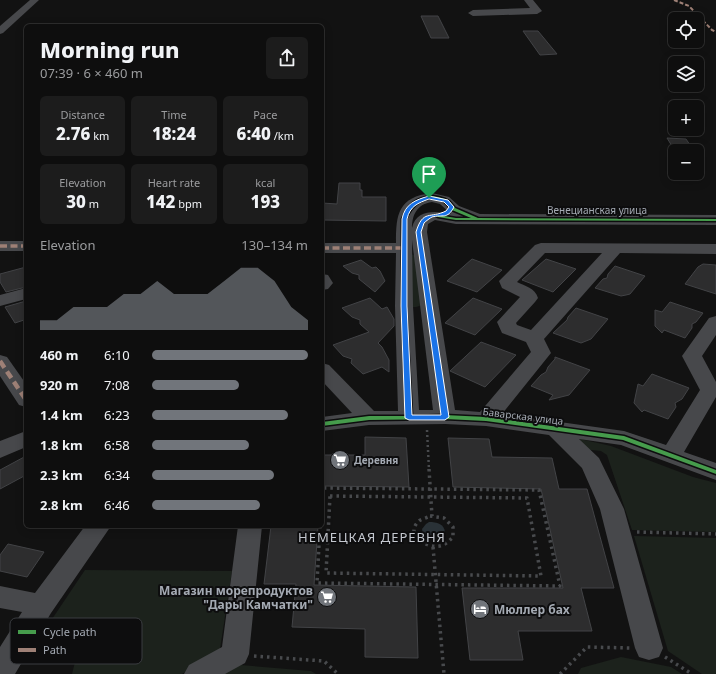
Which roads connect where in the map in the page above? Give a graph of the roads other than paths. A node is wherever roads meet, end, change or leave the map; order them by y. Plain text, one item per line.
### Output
1 (35, 0) edge
2 (528, 0) edge
3 (473, 13) dead end
4 (7, 21) edge
5 (446, 203) junction
6 (426, 213) junction
7 (477, 219) junction
8 (716, 220) edge
9 (0, 246) edge
10 (24, 246) edge
11 (324, 248) edge
12 (404, 248) junction
13 (616, 248) junction
14 (716, 249) edge
15 (24, 294) edge
16 (0, 301) edge
17 (404, 306) junction
18 (428, 306) junction
19 (712, 334) edge
20 (534, 338) junction
21 (0, 363) edge
22 (324, 371) edge
23 (19, 379) edge
24 (24, 394) edge
25 (427, 417) junction
26 (369, 418) junction
27 (486, 419) junction
28 (324, 424) edge
29 (556, 429) junction
30 (24, 439) edge
31 (0, 450) edge
32 (671, 455) junction
33 (716, 472) edge
34 (98, 528) edge
35 (250, 528) edge
36 (0, 597) edge
37 (41, 605) junction
38 (33, 618) edge
39 (649, 648) road end
40 (10, 656) edge
41 (0, 673) edge
42 (199, 674) edge

1 - 4 street
2 - 3 street
5 - 6 street
5 - 6 street
5 - 7 street, Венецианская улица
6 - 7 street, Венецианская улица
6 - 12 street
6 - 18 street
7 - 8 street, Венецианская улица
9 - 10 street
11 - 12 street
12 - 17 street
13 - 14 street
13 - 20 street
13 - 20 street
15 - 16 street
17 - 18 street
17 - 25 street
18 - 25 street
19 - 32 street
20 - 27 street
21 - 23 street
22 - 26 street
23 - 24 street
25 - 26 street, Баварская улица
25 - 27 street, Баварская улица
26 - 28 street, Баварская улица
27 - 29 street, Баварская улица
29 - 32 street, Баварская улица
29 - 39 street
30 - 31 street
32 - 33 street, Баварская улица
34 - 37 street
35 - 42 street
36 - 37 street
37 - 38 street
40 - 41 street

